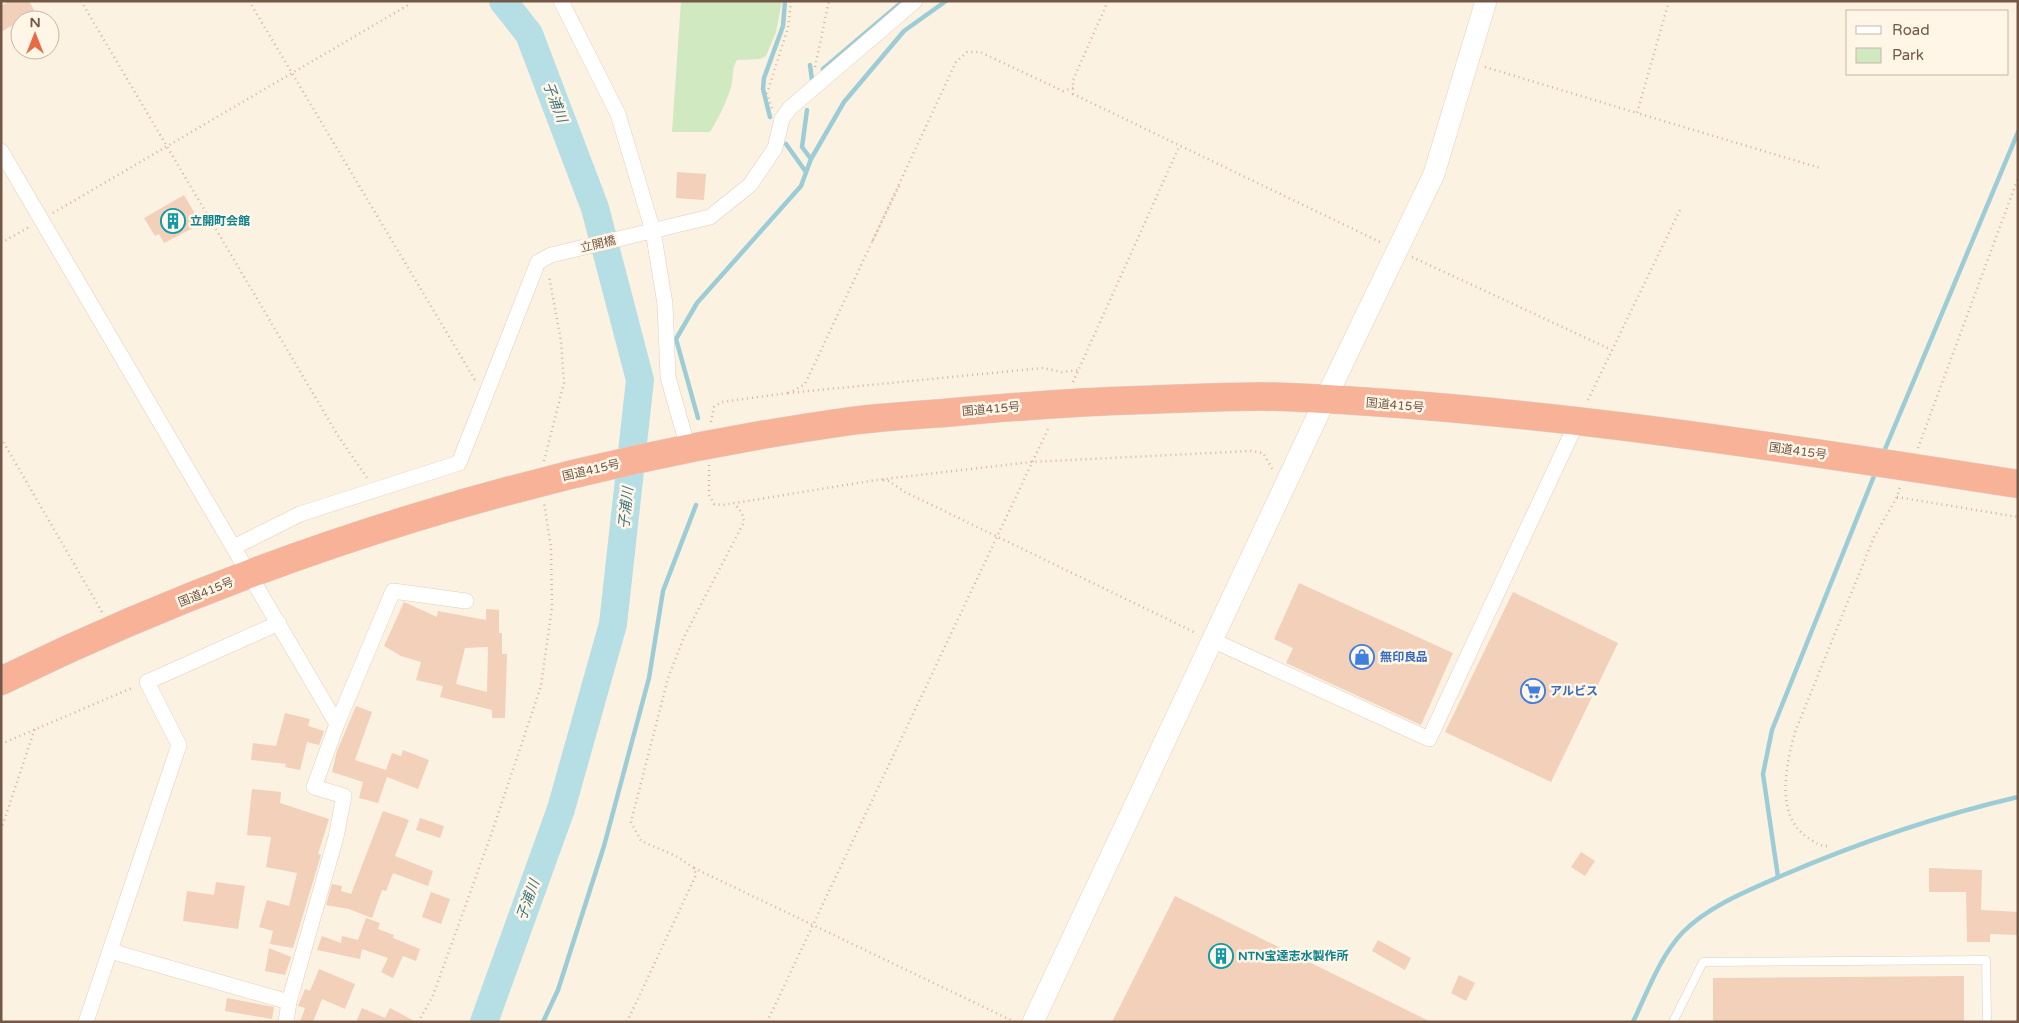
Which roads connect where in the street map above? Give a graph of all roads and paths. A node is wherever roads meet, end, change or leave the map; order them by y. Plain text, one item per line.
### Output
1 (81, 1) edge
2 (249, 1) edge
3 (561, 1) edge
4 (791, 1) edge
5 (830, 1) edge
6 (915, 1) edge
7 (1108, 1) edge
8 (1486, 1) edge
9 (1668, 1) edge
10 (410, 4) dead end
11 (1468, 62) junction
12 (291, 72) junction
13 (823, 78) junction
14 (1073, 88) junction
15 (1636, 112) junction
16 (782, 120) junction
17 (166, 146) junction
18 (1179, 147) junction
19 (1, 151) edge
20 (1820, 168) dead end
21 (2018, 178) edge
22 (900, 186) dead end
23 (1681, 208) dead end
24 (42, 219) junction
25 (649, 232) junction
26 (872, 242) junction
27 (1, 244) edge
28 (1397, 250) junction
29 (536, 268) junction
30 (1612, 350) junction
31 (788, 393) junction
32 (484, 397) junction
33 (1325, 400) junction
34 (1060, 402) junction
35 (1578, 420) junction
36 (711, 423) dead end
37 (1, 438) edge
38 (690, 453) junction
39 (1031, 462) junction
40 (1902, 466) junction
41 (1289, 478) junction
42 (546, 480) junction
43 (876, 480) junction
44 (2018, 484) edge
45 (375, 490) junction
46 (734, 503) junction
47 (2018, 518) edge
48 (997, 535) junction
49 (234, 547) junction
50 (250, 575) junction
51 (466, 601) dead end
52 (279, 623) junction
53 (112, 630) junction
54 (1212, 640) junction
55 (1, 681) edge
56 (147, 682) junction
57 (337, 724) junction
58 (35, 728) junction
59 (1, 744) edge
60 (1, 830) edge
61 (1827, 846) dead end
62 (694, 868) junction
63 (813, 924) junction
64 (110, 951) junction
65 (289, 1002) junction
66 (86, 1022) edge
67 (286, 1022) edge
68 (418, 1022) edge
69 (627, 1022) edge
70 (767, 1022) edge
71 (1015, 1022) edge
72 (1033, 1022) edge
73 (1673, 1022) edge
74 (1987, 1022) edge

1 - 17 path
2 - 12 path
3 - 25 street
4 - 16 path
5 - 13 path
6 - 13 street
7 - 14 path
8 - 11 street
9 - 15 path
10 - 12 path
11 - 15 path
11 - 28 street
12 - 17 path
12 - 32 path
13 - 16 street
14 - 18 path
14 - 26 path
15 - 20 path
16 - 25 street, 立開橋
17 - 24 path
17 - 45 path
18 - 28 path
18 - 31 path
19 - 24 street
21 - 40 path
22 - 26 path
23 - 30 path
24 - 27 path
24 - 49 street
25 - 29 street, 立開橋
25 - 38 street
26 - 31 path
28 - 30 path
28 - 33 street
29 - 32 street
29 - 42 path
30 - 35 path
31 - 36 path
32 - 45 street
33 - 34 highway, 国道415号
33 - 35 highway, 国道415号
33 - 41 street
34 - 38 highway, 国道415号
34 - 39 path
35 - 40 highway, 国道415号
35 - 54 street
37 - 53 path
38 - 42 highway, 国道415号
38 - 46 path
39 - 41 path
39 - 43 path
39 - 48 path
40 - 44 highway, 国道415号
41 - 54 street
42 - 50 highway, 国道415号
42 - 68 path
43 - 46 path
43 - 48 path
45 - 49 street
46 - 62 path
47 - 61 path
48 - 54 path
48 - 63 path
49 - 50 street
50 - 52 street
50 - 53 highway, 国道415号
51 - 57 street
52 - 56 street
52 - 57 street
53 - 55 highway, 国道415号
54 - 72 street
56 - 58 path
56 - 64 street
57 - 65 street
58 - 59 path
58 - 60 path
62 - 63 path
62 - 69 path
63 - 70 path
63 - 71 path
64 - 65 street
64 - 66 street
65 - 67 street
73 - 74 lane

